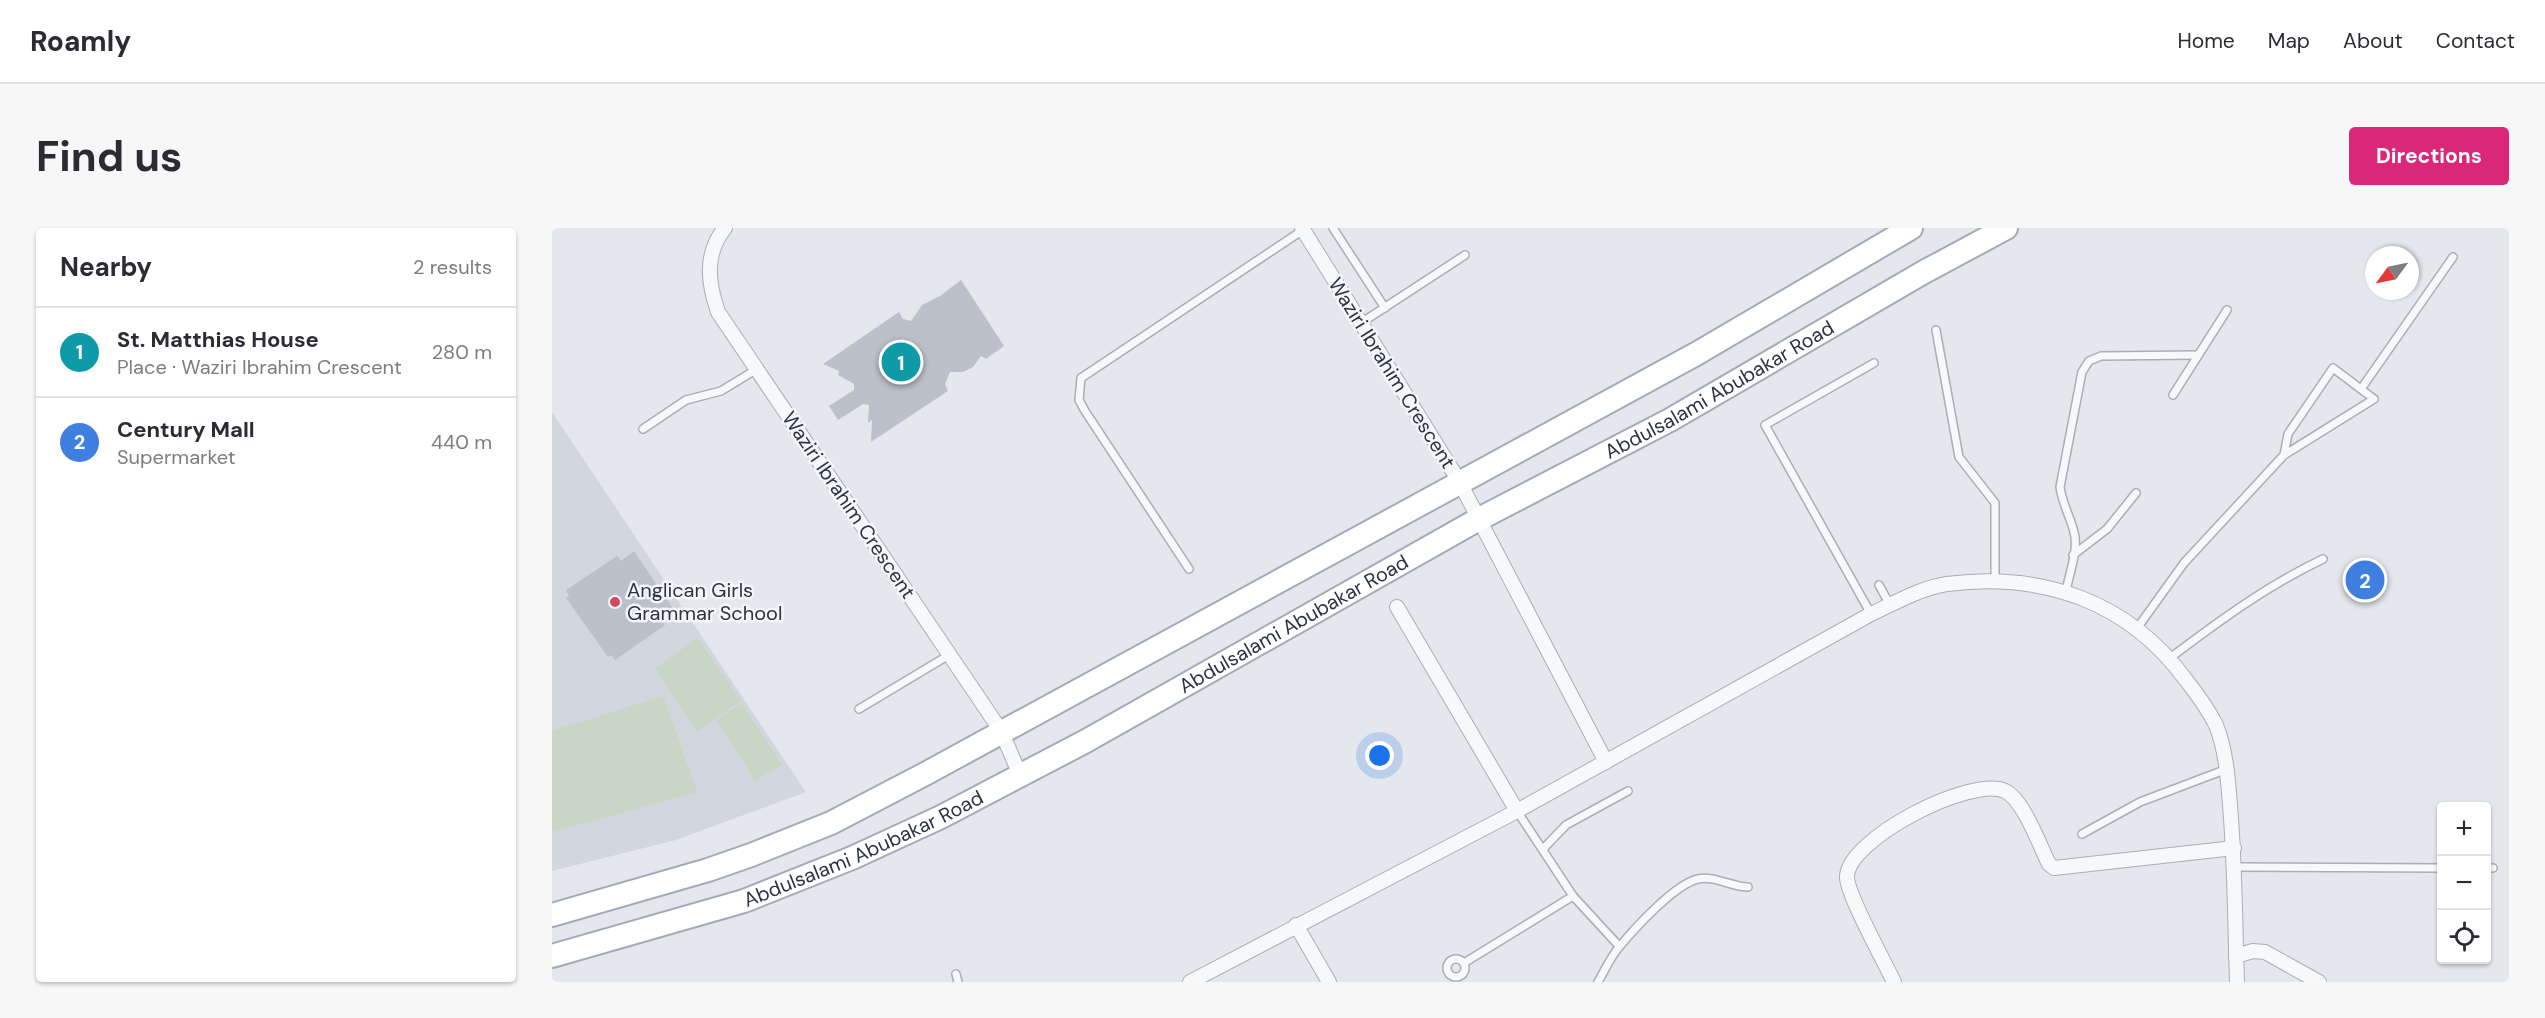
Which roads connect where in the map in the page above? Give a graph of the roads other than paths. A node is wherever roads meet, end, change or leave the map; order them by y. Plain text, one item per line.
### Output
1 (725, 228) edge
2 (1333, 228) edge
3 (1911, 228) edge
4 (2006, 228) edge
5 (1303, 229) edge
6 (1465, 255) dead end
7 (2453, 257) dead end
8 (1385, 308) junction
9 (2227, 310) dead end
10 (1361, 323) junction
11 (1936, 330) dead end
12 (2198, 355) junction
13 (1874, 363) dead end
14 (757, 369) junction
15 (2361, 389) junction
16 (2173, 395) dead end
17 (643, 429) dead end
18 (2284, 455) junction
19 (1459, 481) junction
20 (2136, 492) dead end
21 (1479, 519) junction
22 (2073, 555) junction
23 (2323, 558) dead end
24 (1189, 569) dead end
25 (1995, 582) junction
26 (1879, 585) dead end
27 (2066, 592) junction
28 (1890, 605) junction
29 (1397, 606) dead end
30 (1871, 614) junction
31 (2138, 627) junction
32 (950, 655) junction
33 (2170, 658) junction
34 (859, 709) dead end
35 (1001, 731) junction
36 (1606, 762) junction
37 (2227, 769) junction
38 (1021, 777) junction
39 (1628, 791) dead end
40 (1517, 811) junction
41 (2082, 834) dead end
42 (1544, 848) junction
43 (2234, 848) junction
44 (2234, 867) junction
45 (2437, 868) edge
46 (1748, 887) dead end
47 (1573, 896) junction
48 (552, 915) edge
49 (1296, 925) junction
50 (1620, 946) junction
51 (552, 956) edge
52 (2236, 956) junction
53 (1464, 963) dead end
54 (956, 974) dead end
55 (958, 982) edge
56 (1190, 982) edge
57 (1329, 982) edge
58 (1598, 982) edge
59 (1894, 982) edge
60 (2237, 982) edge
61 (2319, 982) edge

1 - 14 street, Waziri Ibrahim Crescent
2 - 8 lane
3 - 19 main road, Abdulsalami Abubakar Road
4 - 21 main road, Abdulsalami Abubakar Road
5 - 10 street, Waziri Ibrahim Crescent
5 - 24 lane
6 - 8 lane
7 - 15 lane
8 - 10 lane
9 - 12 lane
10 - 19 street, Waziri Ibrahim Crescent
11 - 25 lane
12 - 16 lane
12 - 22 lane
13 - 30 lane
14 - 17 lane
14 - 32 street, Waziri Ibrahim Crescent
15 - 18 lane
15 - 18 lane
18 - 31 lane
19 - 21 street, Waziri Ibrahim Crescent
19 - 35 main road, Abdulsalami Abubakar Road
20 - 22 lane
21 - 36 street, Waziri Ibrahim Crescent
21 - 38 main road, Abdulsalami Abubakar Road
22 - 27 lane
23 - 33 lane
25 - 27 street
25 - 28 street
26 - 28 lane
27 - 31 street
28 - 30 street
29 - 40 street
30 - 36 street
31 - 33 street
32 - 34 lane
32 - 35 street, Waziri Ibrahim Crescent
33 - 37 street
35 - 38 street, Waziri Ibrahim Crescent
35 - 48 main road, Abdulsalami Abubakar Road
36 - 40 street
37 - 41 lane
37 - 43 street
38 - 51 main road, Abdulsalami Abubakar Road
39 - 42 lane
40 - 42 lane
40 - 49 street
42 - 47 lane
43 - 44 street
43 - 59 street
44 - 45 lane
44 - 52 street
46 - 50 lane
47 - 50 lane
47 - 53 lane
49 - 56 street
49 - 57 street
50 - 58 lane
52 - 60 street
52 - 61 street
54 - 55 lane

